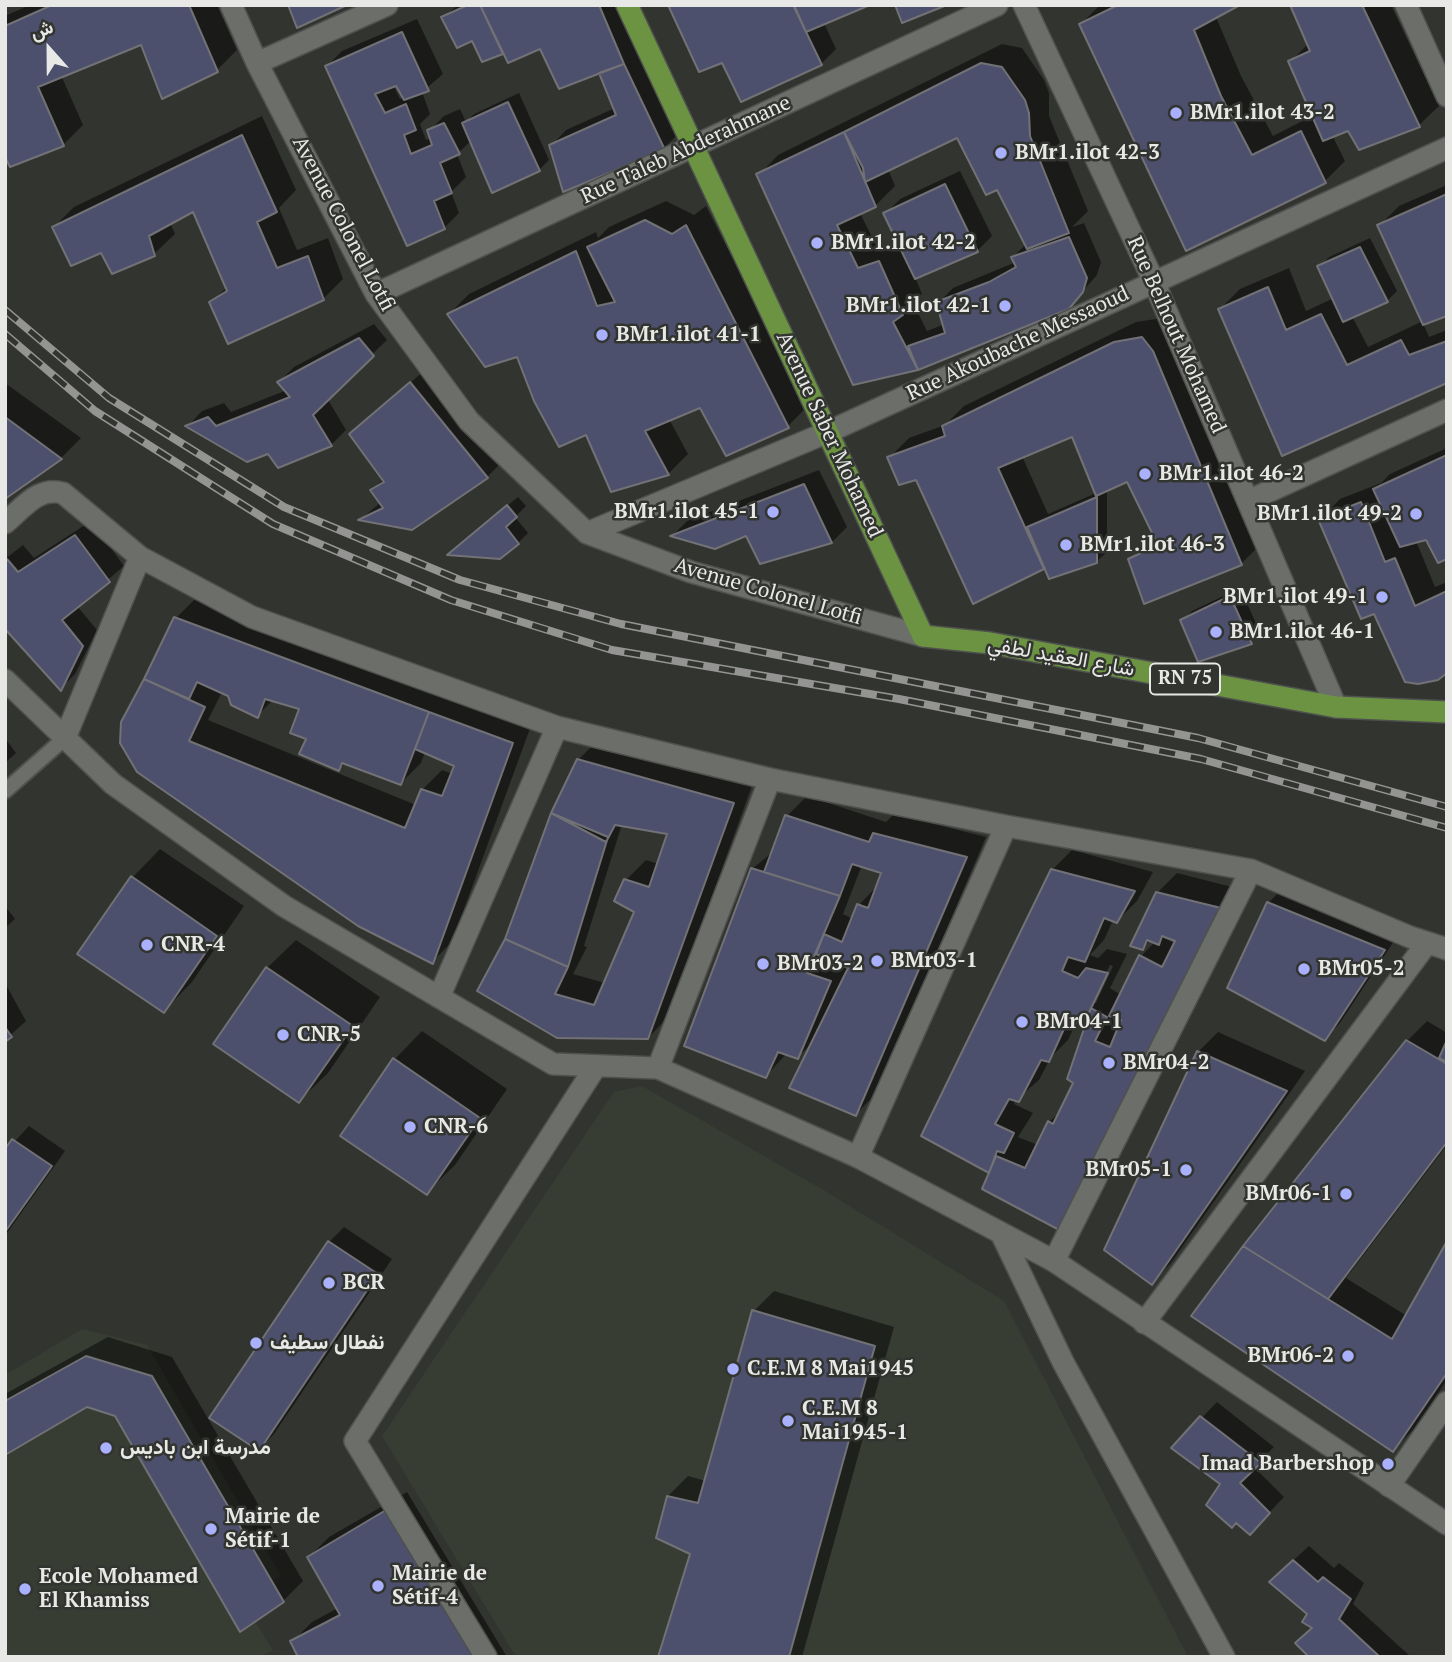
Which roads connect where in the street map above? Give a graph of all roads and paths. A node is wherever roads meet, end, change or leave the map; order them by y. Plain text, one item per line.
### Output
1 (231, 5) edge
2 (387, 5) edge
3 (627, 5) edge
4 (997, 5) edge
5 (1024, 5) edge
6 (1406, 5) edge
7 (257, 63) junction
8 (1447, 96) edge
9 (694, 146) junction
10 (1447, 148) edge
11 (1154, 282) junction
12 (376, 293) junction
13 (1447, 410) edge
14 (828, 432) junction
15 (1248, 501) junction
16 (5, 523) edge
17 (587, 533) junction
18 (140, 557) junction
19 (923, 636) junction
20 (5, 680) edge
21 (1336, 707) junction
22 (1447, 712) edge
23 (557, 727) junction
24 (65, 738) junction
25 (770, 779) junction
26 (5, 791) edge
27 (1006, 826) junction
28 (1251, 870) junction
29 (1437, 946) edge
30 (439, 997) junction
31 (596, 1066) junction
32 (658, 1068) junction
33 (858, 1157) junction
34 (1002, 1233) junction
35 (1055, 1261) junction
36 (1144, 1323) junction
37 (1447, 1402) edge
38 (1389, 1486) junction
39 (1447, 1524) edge
40 (486, 1657) edge
41 (1224, 1657) edge

1 - 7 street, Avenue Colonel Lotfi
2 - 7 street
3 - 9 main road, Avenue Saber Mohamed
4 - 9 street, Rue Taleb Abderahmane
5 - 11 street, Rue Belhout Mohamed
6 - 8 street
7 - 12 street, Avenue Colonel Lotfi
9 - 12 street, Rue Taleb Abderahmane
9 - 14 main road, Avenue Saber Mohamed
10 - 11 street, Rue Akoubache Messaoud
11 - 14 street, Rue Akoubache Messaoud
11 - 15 street, Rue Belhout Mohamed
12 - 17 street, Avenue Colonel Lotfi
13 - 15 street
14 - 17 street, Rue Akoubache Messaoud
14 - 19 main road, Avenue Saber Mohamed
15 - 21 street, Rue Belhout Mohamed
16 - 18 street
17 - 19 street, Avenue Colonel Lotfi
18 - 23 street
18 - 24 street
19 - 21 main road, شارع العقيد لطفي / RN 75
20 - 24 street
21 - 22 main road, شارع العقيد لطفي / RN 75
23 - 25 street
23 - 30 street
24 - 26 lane
24 - 30 street
25 - 27 street
25 - 32 street
27 - 28 street
27 - 33 street
28 - 29 street
28 - 35 street
29 - 36 street
30 - 31 street
31 - 32 street
31 - 40 street
32 - 33 street
33 - 34 street
34 - 35 street
34 - 41 street
35 - 36 street
36 - 38 street
37 - 38 street
38 - 39 street

